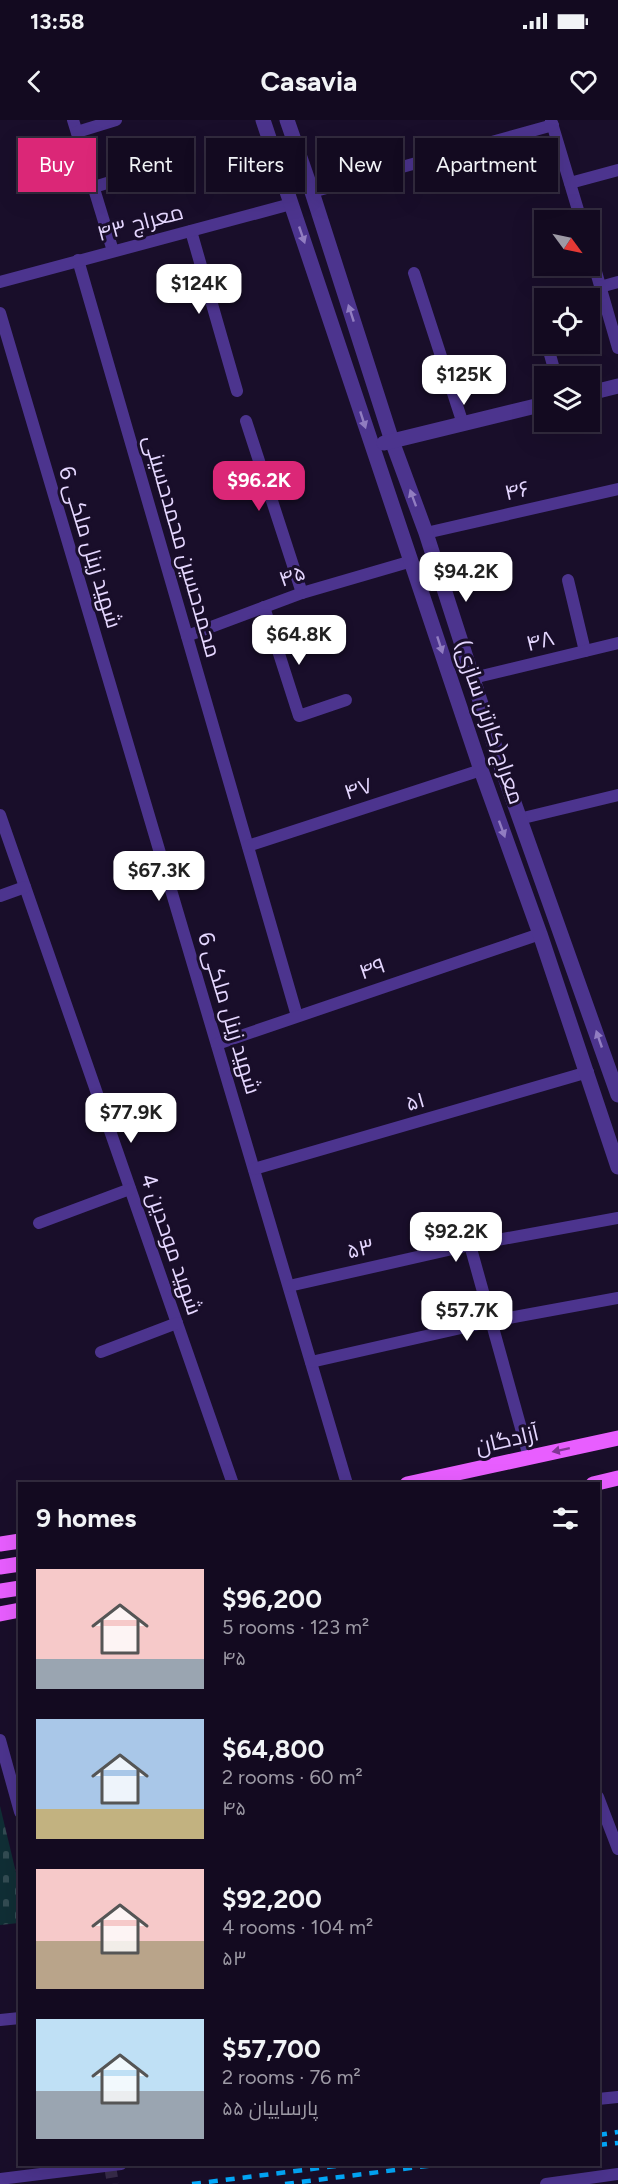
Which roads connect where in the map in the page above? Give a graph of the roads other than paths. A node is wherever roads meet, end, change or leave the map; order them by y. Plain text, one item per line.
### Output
1 (116, 120) edge
2 (263, 120) edge
3 (287, 120) edge
4 (552, 122) edge
5 (75, 126) edge
6 (618, 170) edge
7 (570, 183) junction
8 (95, 192) edge
9 (312, 192) junction
10 (291, 204) junction
11 (578, 210) edge
12 (190, 231) junction
13 (113, 251) junction
14 (78, 260) junction
15 (414, 273) dead end
16 (597, 276) edge
17 (0, 282) edge
18 (618, 282) edge
19 (600, 287) junction
20 (0, 313) edge
21 (618, 348) edge
22 (618, 386) edge
23 (600, 390) edge
24 (237, 391) dead end
25 (534, 406) edge
26 (246, 421) dead end
27 (463, 424) junction
28 (392, 441) junction
29 (373, 447) junction
30 (618, 489) edge
31 (426, 533) junction
32 (412, 561) junction
33 (568, 580) dead end
34 (302, 593) junction
35 (264, 607) junction
36 (187, 636) junction
37 (618, 643) edge
38 (585, 651) junction
39 (473, 678) junction
40 (346, 700) dead end
41 (481, 770) junction
42 (618, 795) edge
43 (0, 815) edge
44 (519, 819) junction
45 (248, 846) junction
46 (25, 887) junction
47 (0, 896) edge
48 (540, 934) junction
49 (297, 1016) junction
50 (217, 1044) junction
51 (588, 1072) junction
52 (618, 1095) edge
53 (618, 1167) edge
54 (254, 1169) junction
55 (130, 1189) junction
56 (618, 1218) edge
57 (39, 1223) dead end
58 (470, 1245) junction
59 (289, 1286) junction
60 (618, 1298) edge
61 (492, 1321) junction
62 (177, 1323) junction
63 (101, 1352) dead end
64 (311, 1362) junction
65 (618, 1438) edge
66 (529, 1457) junction
67 (618, 1478) edge
68 (232, 1482) edge
69 (346, 1482) edge
70 (415, 1482) edge
71 (600, 1482) edge
72 (18, 1541) edge
73 (0, 1545) edge
74 (18, 1564) edge
75 (0, 1567) edge
76 (18, 1588) edge
77 (0, 1591) edge
78 (18, 1610) edge
79 (0, 1614) edge
80 (0, 1740) edge
81 (600, 1802) edge
82 (18, 1805) edge
83 (618, 1849) edge
84 (18, 2018) edge
85 (0, 2020) edge
86 (618, 2097) edge
87 (600, 2099) edge
88 (106, 2166) edge
89 (618, 2174) edge
90 (0, 2179) edge
91 (546, 2184) edge

1 - 5 street
2 - 10 street, معراج(کارتن سازی)
3 - 9 street, معراج(کارتن سازی)
4 - 7 street
4 - 9 street
6 - 7 street
7 - 11 street
8 - 13 street
28 -> 9 street, معراج(کارتن سازی)
10 - 12 street, معراج ۴۳
10 -> 29 street, معراج(کارتن سازی)
12 - 13 street, معراج ۴۳
12 - 24 street
13 - 14 street, معراج ۴۳
14 - 17 street, معراج ۴۳
14 - 36 street, محمدحسین محمدحسینی
15 - 27 street
16 - 19 street
18 - 19 street
19 - 21 street
20 - 50 street, 6 شهید زینل ملکی
22 - 23 street
25 - 27 street
26 - 34 street
27 - 28 street
28 - 29 street
31 -> 28 street, معراج(کارتن سازی)
29 - 32 street, معراج(کارتن سازی)
30 - 31 street, ۴۶
31 - 39 street, معراج(کارتن سازی)
32 - 34 street, ۴۵
32 -> 41 street, معراج(کارتن سازی)
33 - 38 street
34 - 35 street, ۴۵
35 - 36 street, ۴۵
35 - 40 street
36 - 45 street, محمدحسین محمدحسینی
37 - 38 street, ۴۸
38 - 39 street, ۴۸
39 - 44 street, معراج(کارتن سازی)
41 - 45 street, ۴۷
41 -> 48 street, معراج(کارتن سازی)
42 - 44 street
43 - 46 street, 4 شهید موحدین
52 -> 44 street, معراج(کارتن سازی)
45 - 49 street, محمدحسین محمدحسینی
46 - 47 street
46 - 55 street, 4 شهید موحدین
48 - 49 street, ۴۹
48 - 51 street, معراج(کارتن سازی)
49 - 50 street, ۴۹
50 - 54 street, 6 شهید زینل ملکی
51 - 53 street, معراج(کارتن سازی)
51 - 54 street, ۵۱
54 - 59 street, 6 شهید زینل ملکی
55 - 57 street
55 - 62 street, 4 شهید موحدین
56 - 58 street, ۵۳
58 - 59 street, ۵۳
58 - 61 street
59 - 64 street, 6 شهید زینل ملکی
60 - 61 street
61 - 64 street
61 - 66 street
62 - 63 street
62 - 68 street, 4 شهید موحدین
64 - 69 street, 6 شهید زینل ملکی
65 -> 66 main road, آزادگان
66 - 70 main road, آزادگان
67 - 71 main road
72 - 73 main road
74 - 75 main road
76 - 77 main road
78 - 79 main road
80 - 82 street
81 - 83 street
84 - 85 street
86 - 87 street
88 - 90 street
89 - 91 street

